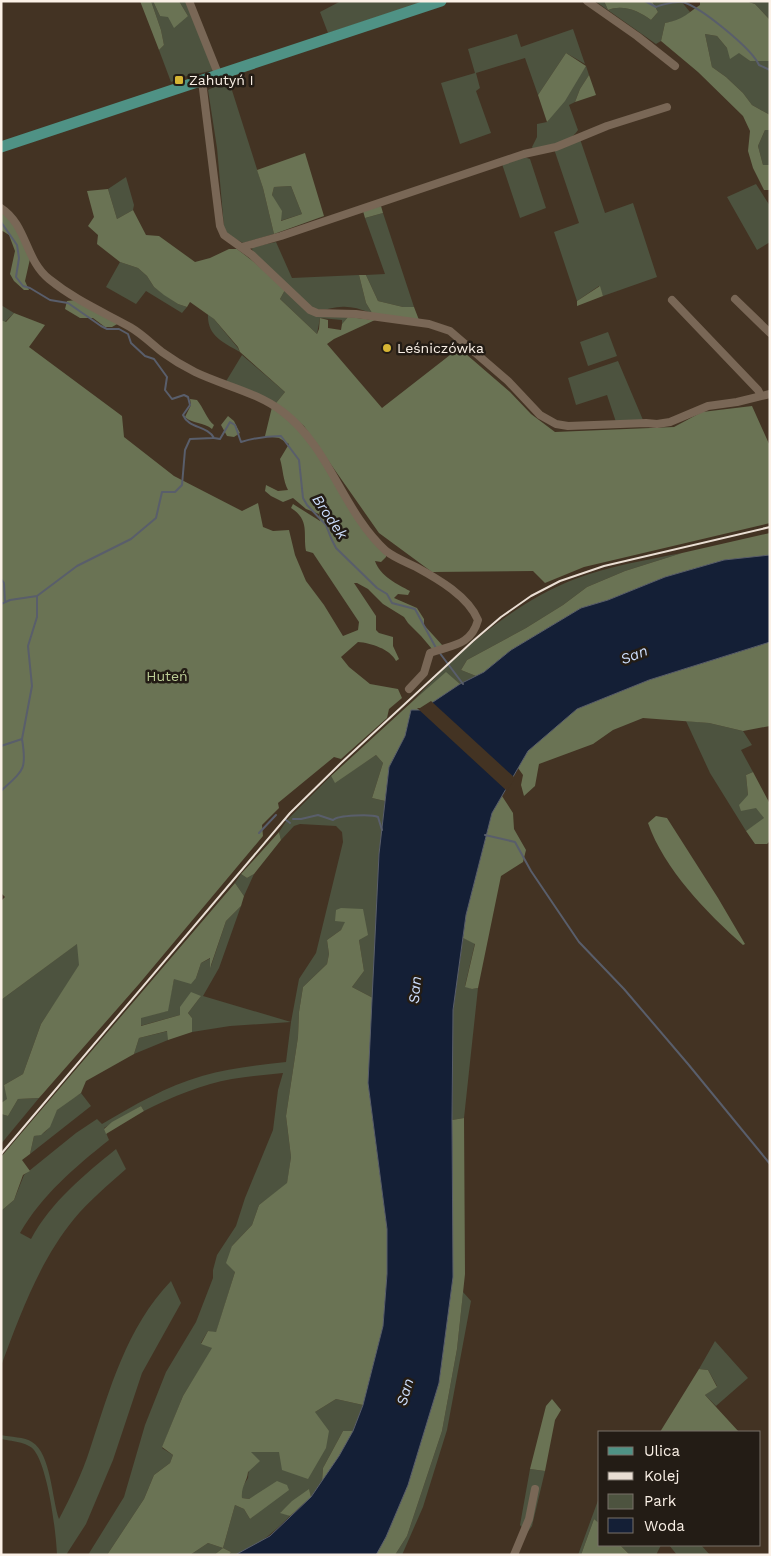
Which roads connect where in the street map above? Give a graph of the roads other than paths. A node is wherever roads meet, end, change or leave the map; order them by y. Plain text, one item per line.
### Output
1 (190, 1) edge
2 (441, 1) edge
3 (587, 1) edge
4 (675, 66) dead end
5 (219, 76) junction
6 (202, 81) junction
7 (667, 107) dead end
8 (1, 147) edge
9 (1, 208) edge
10 (242, 247) junction
11 (735, 299) dead end
12 (672, 300) dead end
13 (770, 333) edge
14 (770, 394) edge
15 (761, 396) junction
16 (409, 689) dead end
17 (535, 1489) dead end
18 (514, 1555) edge

1 - 5 street
2 - 5 main road
3 - 4 street
5 - 6 main road
6 - 8 main road
6 - 10 street
7 - 10 street
9 - 16 street
10 - 15 street
11 - 13 street
12 - 15 street
14 - 15 street
17 - 18 street

